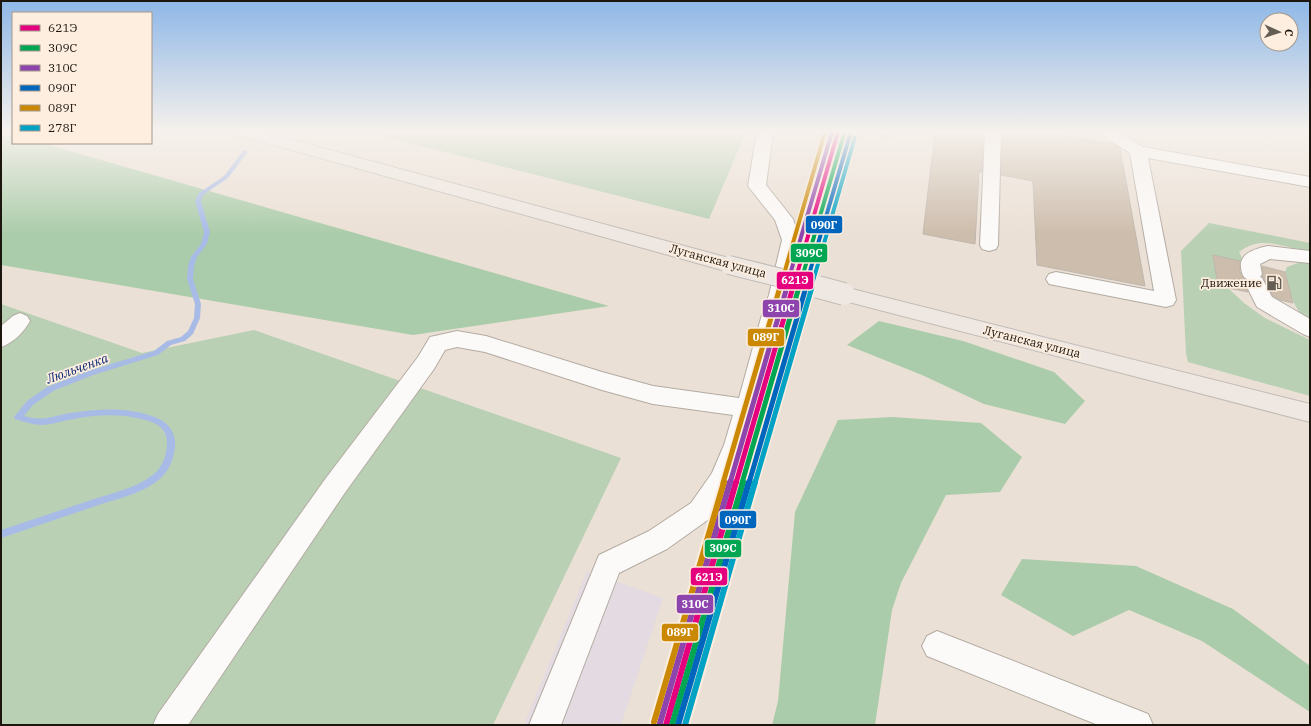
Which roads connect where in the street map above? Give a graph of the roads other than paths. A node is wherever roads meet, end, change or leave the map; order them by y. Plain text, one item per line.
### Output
1 (368, 166) edge
2 (760, 166) edge
3 (992, 166) edge
4 (1141, 166) edge
5 (1218, 166) edge
6 (1310, 182) edge
7 (989, 245) dead end
8 (1310, 257) edge
9 (1056, 279) dead end
10 (20, 321) dead end
11 (1310, 329) edge
12 (1, 339) edge
13 (747, 408) junction
14 (1310, 412) edge
15 (937, 646) dead end
16 (169, 725) edge
17 (545, 725) edge
18 (1137, 725) edge

1 - 14 highway, Луганская улица, bridge
2 - 13 street
3 - 7 street
4 - 9 street
5 - 6 street
8 - 11 street
10 - 12 street
13 - 16 street
13 - 17 street
15 - 18 street

